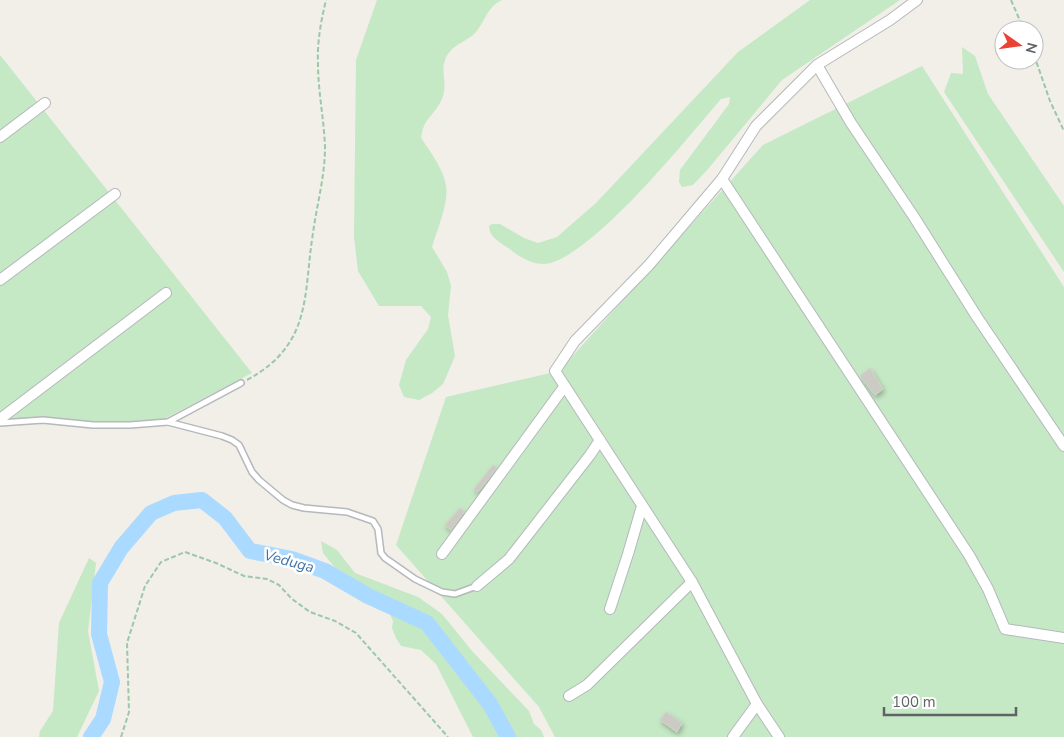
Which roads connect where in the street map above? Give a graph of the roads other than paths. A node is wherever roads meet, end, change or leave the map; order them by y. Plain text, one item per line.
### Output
1 (917, 0) edge
2 (817, 64) junction
3 (44, 102) dead end
4 (0, 137) edge
5 (722, 179) junction
6 (115, 194) dead end
7 (0, 280) edge
8 (166, 293) dead end
9 (241, 383) road end
10 (564, 387) junction
11 (0, 419) edge
12 (168, 422) junction
13 (0, 424) edge
14 (600, 440) junction
15 (1064, 446) edge
16 (642, 506) junction
17 (442, 554) dead end
18 (692, 582) junction
19 (476, 586) joint
20 (610, 609) dead end
21 (1064, 638) edge
22 (569, 696) dead end
23 (757, 704) junction
24 (733, 737) edge
25 (779, 737) edge

1 - 2 street
2 - 5 street
2 - 15 street
3 - 4 street
5 - 10 street
5 - 21 street
6 - 7 street
8 - 11 street
9 - 12 lane
10 - 14 street
10 - 17 street
12 - 13 lane
12 - 19 lane
14 - 16 street
14 - 19 street
16 - 18 street
16 - 20 street
18 - 22 street
18 - 23 street
23 - 24 street
23 - 25 street

